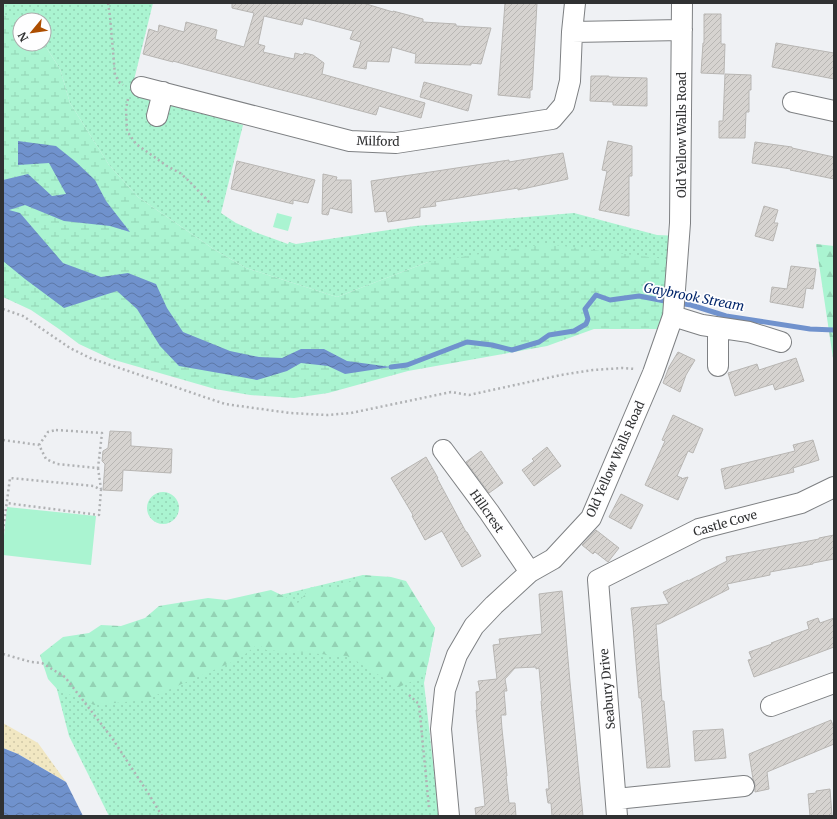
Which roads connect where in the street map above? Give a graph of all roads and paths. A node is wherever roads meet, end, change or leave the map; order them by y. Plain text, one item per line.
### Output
1 (108, 3) edge
2 (574, 3) edge
3 (682, 3) edge
4 (682, 30) junction
5 (572, 32) junction
6 (136, 88) junction
7 (163, 92) junction
8 (793, 102) dead end
9 (834, 111) edge
10 (157, 116) dead end
11 (210, 203) dead end
12 (3, 309) edge
13 (674, 315) junction
14 (718, 328) junction
15 (781, 342) dead end
16 (718, 366) dead end
17 (654, 373) junction
18 (3, 440) edge
19 (39, 445) junction
20 (443, 450) dead end
21 (98, 468) junction
22 (834, 487) edge
23 (101, 490) junction
24 (6, 504) junction
25 (3, 532) edge
26 (530, 572) junction
27 (598, 580) joint
28 (3, 654) edge
29 (834, 683) edge
30 (409, 695) dead end
31 (771, 706) dead end
32 (744, 786) dead end
33 (429, 808) dead end
34 (616, 808) edge
35 (162, 816) edge
36 (449, 816) edge

1 - 6 path
2 - 5 street, Milford
3 - 4 street, Old Yellow Walls Road
4 - 5 street
4 - 13 street, Old Yellow Walls Road
5 - 7 street, Milford
6 - 7 street, Milford
6 - 11 path
7 - 10 street
8 - 9 street
12 - 17 path
13 - 14 street
13 - 17 street, Old Yellow Walls Road
14 - 15 street
14 - 16 street
17 - 26 street, Old Yellow Walls Road
18 - 19 path
19 - 21 path
19 - 21 path
20 - 26 street, Hillcrest
21 - 23 path
22 - 27 street, Castle Cove
23 - 24 path
23 - 24 path
24 - 25 path
26 - 36 street, Old Yellow Walls Road
27 - 34 street, Seabury Drive
28 - 35 path
29 - 31 street
30 - 33 path
32 - 34 street, Seabury Drive

